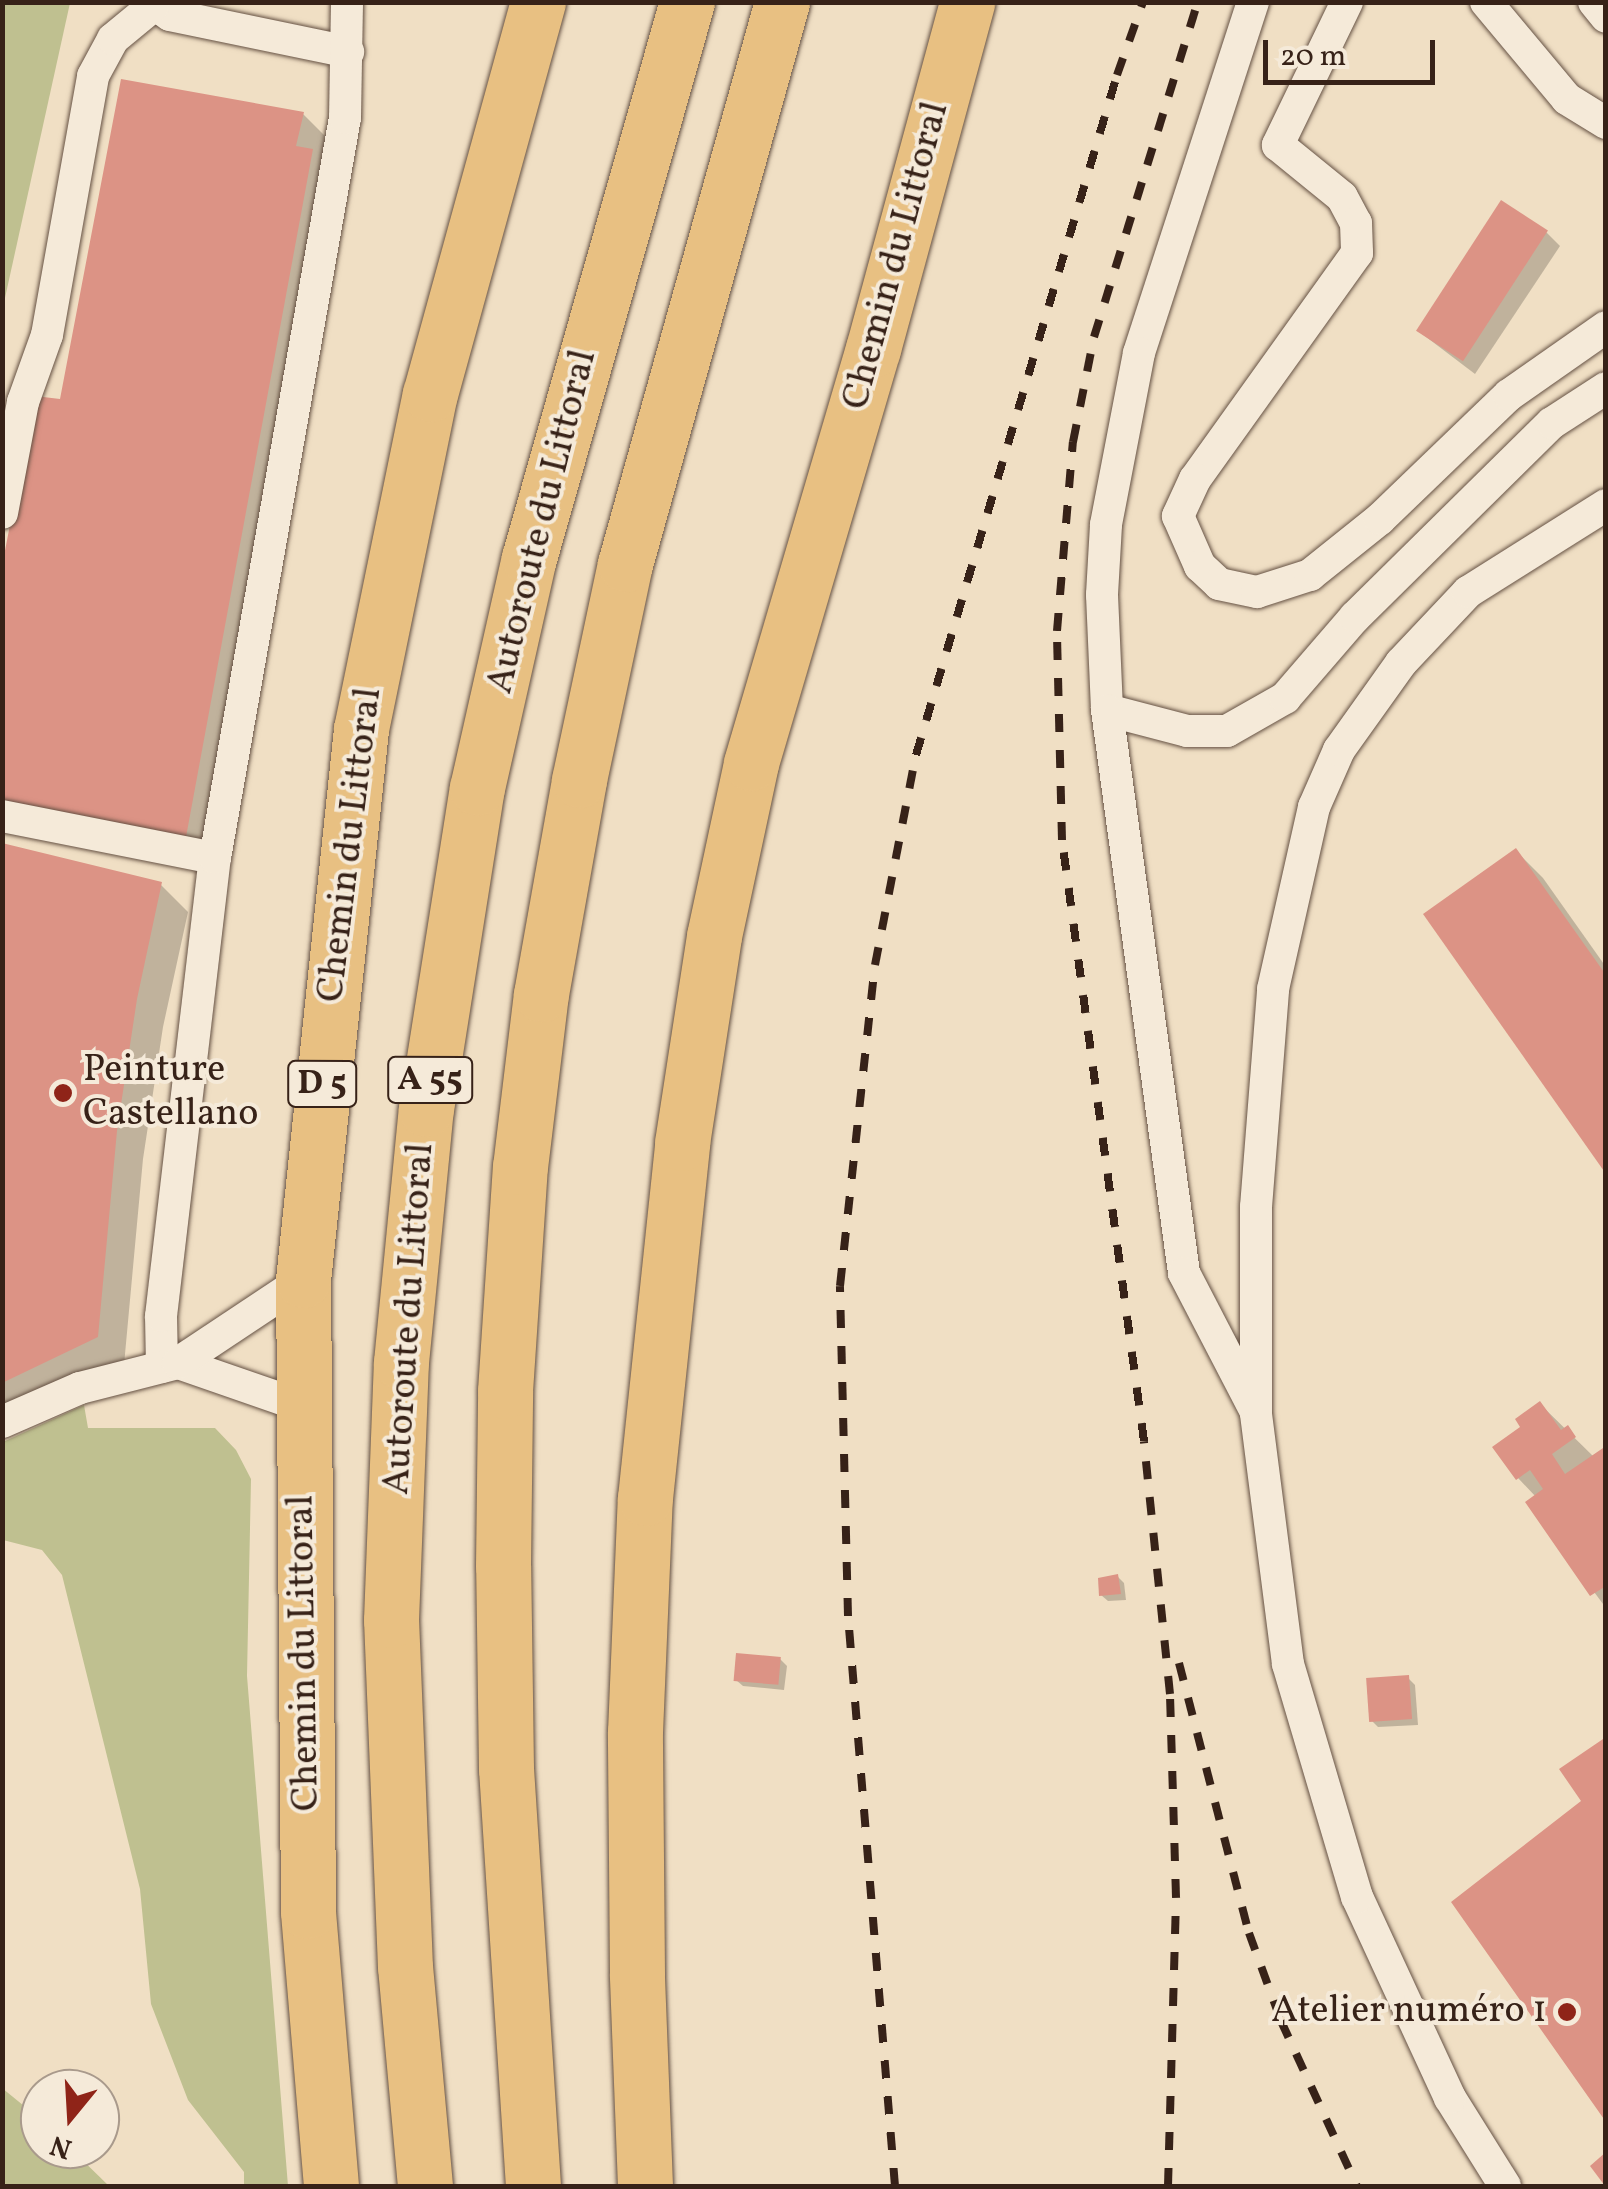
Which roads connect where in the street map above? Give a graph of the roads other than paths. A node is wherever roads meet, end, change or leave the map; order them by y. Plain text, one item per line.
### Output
1 (347, 2) edge
2 (538, 2) edge
3 (687, 2) edge
4 (782, 2) edge
5 (1253, 2) edge
6 (1347, 2) edge
7 (1486, 2) edge
8 (1594, 2) edge
9 (152, 4) edge
10 (967, 17) edge
11 (1606, 17) edge
12 (348, 52) junction
13 (1606, 123) edge
14 (1606, 326) edge
15 (1606, 388) edge
16 (1606, 505) edge
17 (2, 513) edge
18 (1107, 710) junction
19 (2, 816) edge
20 (215, 858) junction
21 (303, 1280) junction
22 (170, 1365) junction
23 (302, 1406) junction
24 (1256, 1413) junction
25 (2, 1422) edge
26 (332, 2186) edge
27 (425, 2186) edge
28 (533, 2186) edge
29 (645, 2186) edge
30 (1505, 2186) edge

1 - 12 lane
2 - 21 main road, Chemin du Littoral / D 5
3 - 27 main road, Autoroute du Littoral / A 55
4 - 28 main road, A 55
5 - 18 lane
6 - 14 lane
7 - 13 lane
8 - 11 lane
9 - 12 lane
9 - 17 lane
10 - 29 main road, Chemin du Littoral
12 - 20 lane
15 - 18 lane
16 - 24 lane
18 - 24 lane
19 - 20 lane
20 - 22 lane
21 - 22 lane
21 - 23 main road, Chemin du Littoral / D 5
22 - 23 lane
22 - 25 lane
23 - 26 main road, Chemin du Littoral / D 5
24 - 30 lane

